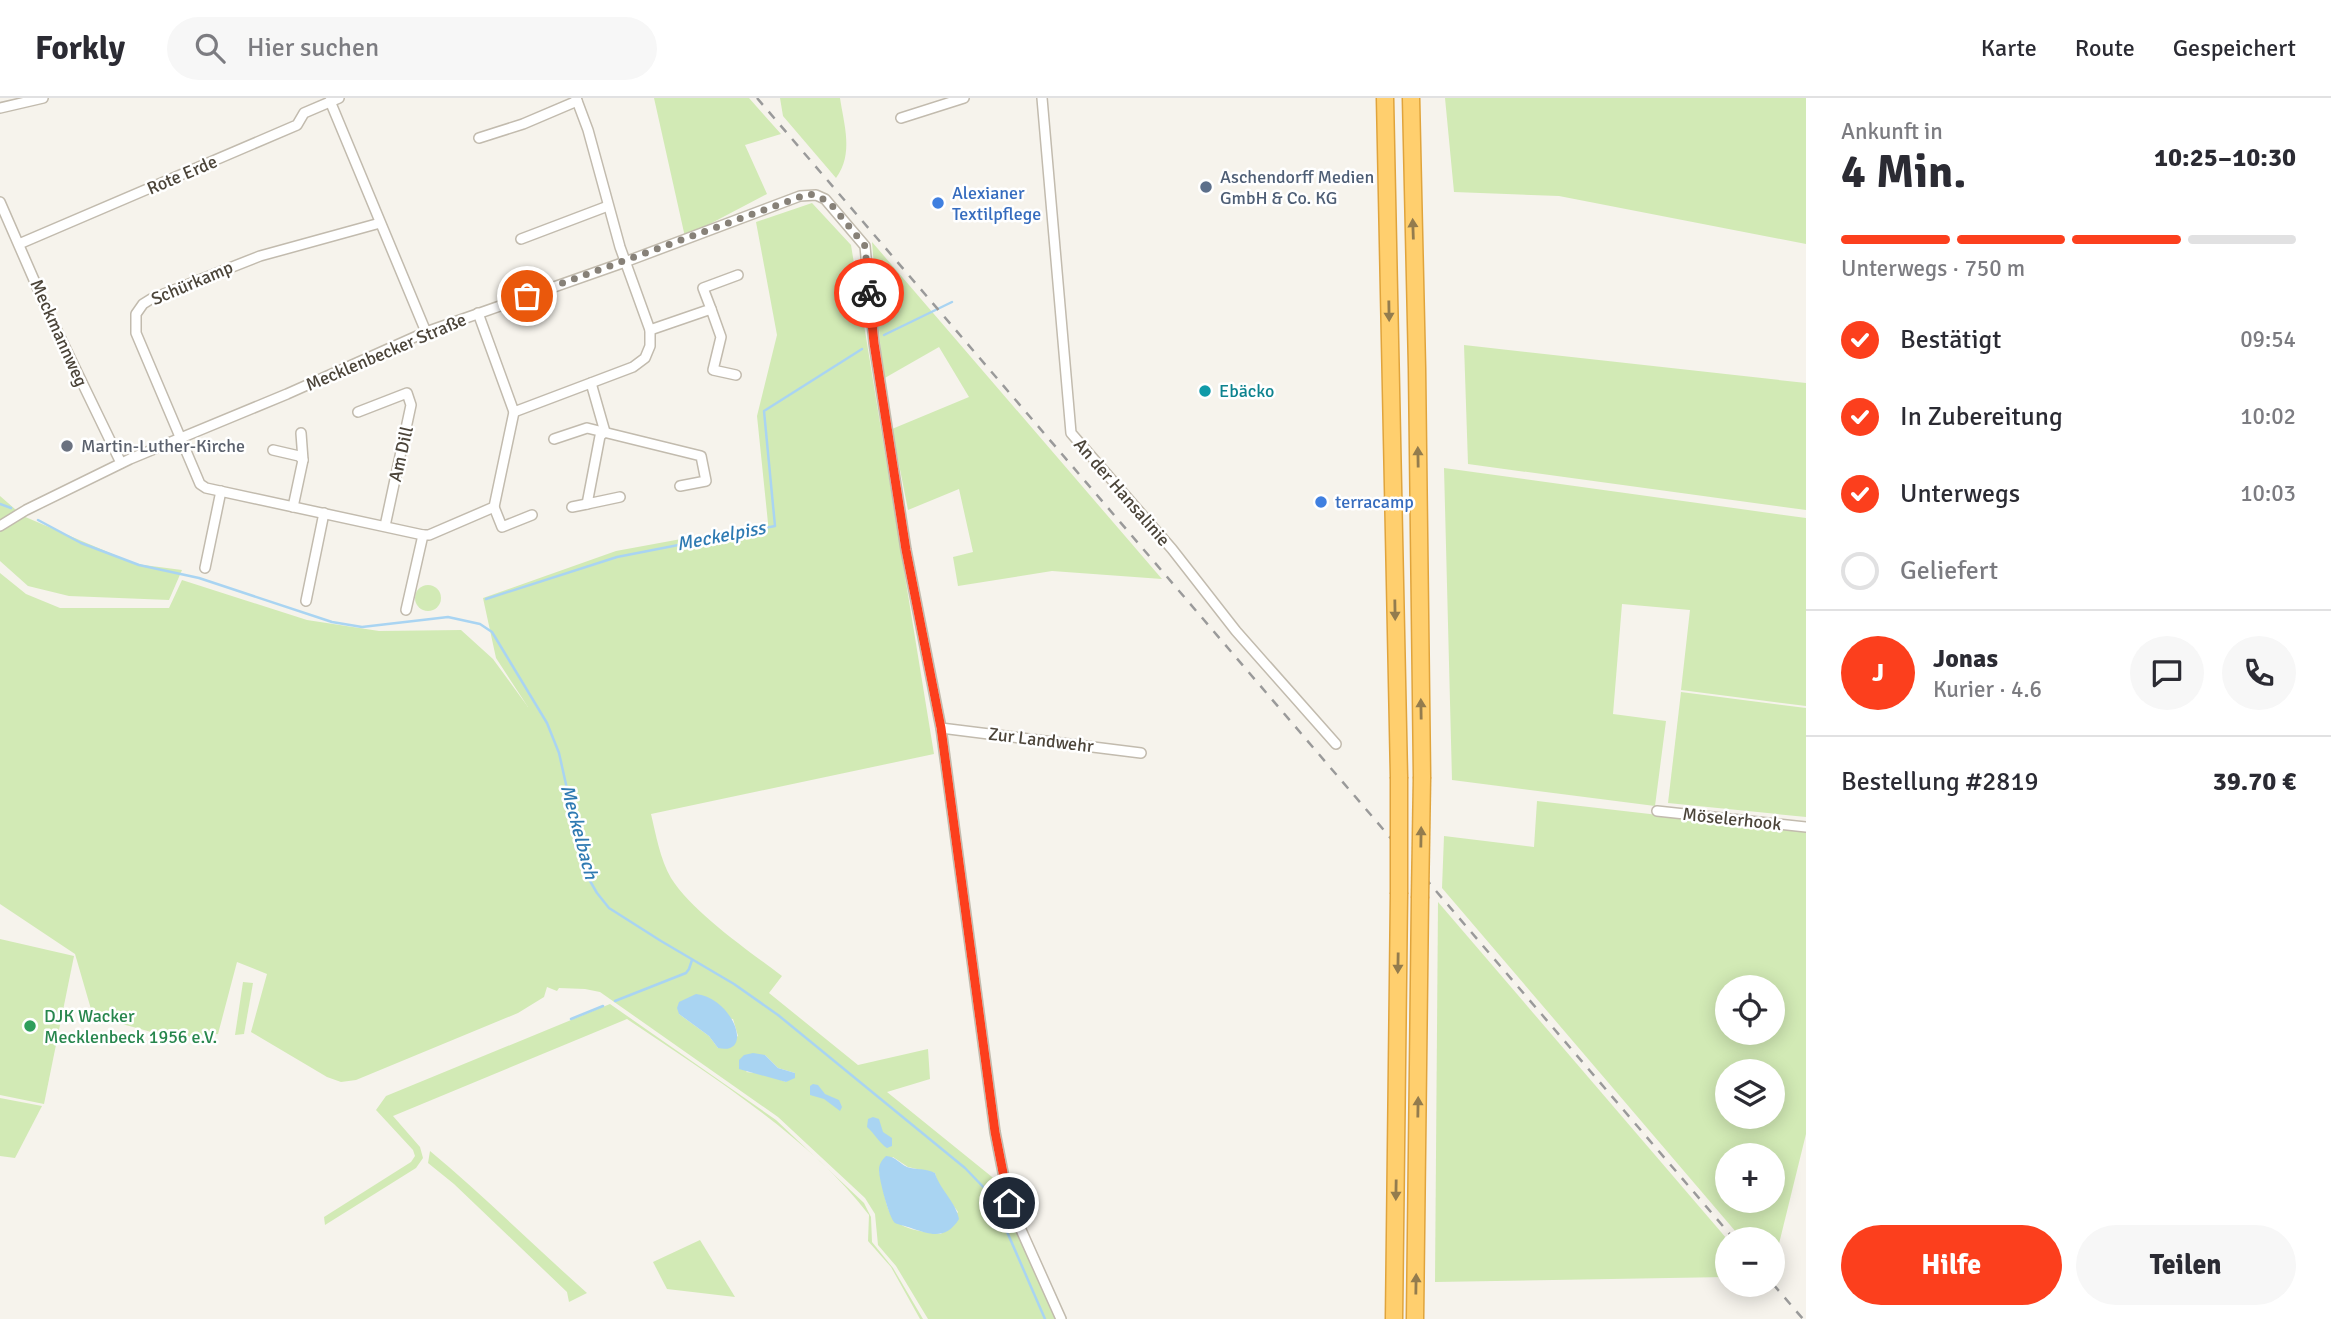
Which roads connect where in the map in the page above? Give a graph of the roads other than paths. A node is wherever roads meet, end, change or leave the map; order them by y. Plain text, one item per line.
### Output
1 (43, 98) edge
2 (964, 98) edge
3 (1042, 98) edge
4 (1385, 98) edge
5 (1410, 98) edge
6 (576, 99) edge
7 (334, 100) edge
8 (0, 108) edge
9 (901, 118) dead end
10 (479, 138) dead end
11 (0, 202) edge
12 (608, 206) junction
13 (380, 222) junction
14 (520, 239) dead end
15 (19, 244) junction
16 (625, 262) junction
17 (738, 275) dead end
18 (710, 309) junction
19 (478, 313) junction
20 (650, 330) junction
21 (426, 332) junction
22 (736, 375) dead end
23 (591, 383) junction
24 (358, 412) dead end
25 (514, 412) junction
26 (605, 432) junction
27 (301, 433) dead end
28 (179, 437) junction
29 (554, 439) dead end
30 (273, 450) dead end
31 (303, 460) junction
32 (121, 463) junction
33 (680, 486) dead end
34 (222, 491) junction
35 (620, 497) dead end
36 (587, 504) junction
37 (293, 507) junction
38 (494, 507) junction
39 (572, 507) dead end
40 (324, 513) junction
41 (533, 515) dead end
42 (0, 526) edge
43 (385, 526) junction
44 (423, 535) junction
45 (205, 568) dead end
46 (306, 601) dead end
47 (406, 610) dead end
48 (941, 728) junction
49 (1336, 744) dead end
50 (1141, 753) dead end
51 (1657, 811) dead end
52 (1806, 827) edge
53 (1060, 1319) edge
54 (1394, 1319) edge
55 (1415, 1319) edge

1 - 8 street
2 - 9 street
3 - 49 street, An der Hansalinie
4 -> 54 highway, bridge
55 -> 5 highway, bridge
6 - 10 street
6 - 12 street
7 - 13 street
7 - 15 street, Rote Erde
11 - 15 street, Meckmannweg
12 - 14 street
12 - 16 street
13 - 21 street
13 - 28 street, Schürkamp
15 - 32 street, Meckmannweg
16 - 19 street, Mecklenbecker Straße
16 - 20 street
16 - 48 street, Mecklenbecker Straße
17 - 18 street
18 - 20 street
18 - 22 street
19 - 21 street, Mecklenbecker Straße
19 - 25 street
20 - 23 street
21 - 28 street, Mecklenbecker Straße
23 - 25 street
23 - 26 street
24 - 43 street, Am Dill
25 - 38 street
26 - 29 street
26 - 33 street
26 - 36 street
27 - 31 street
28 - 32 street, Mecklenbecker Straße
28 - 34 street
30 - 31 street
31 - 37 street
32 - 42 street, Mecklenbecker Straße
34 - 37 street
34 - 45 street
35 - 36 street
36 - 39 street
37 - 40 street
38 - 41 street
38 - 44 street
40 - 43 street
40 - 46 street
43 - 44 street
44 - 47 street
48 - 50 street, Zur Landwehr
48 - 53 street
51 - 52 street, Möselerhook

